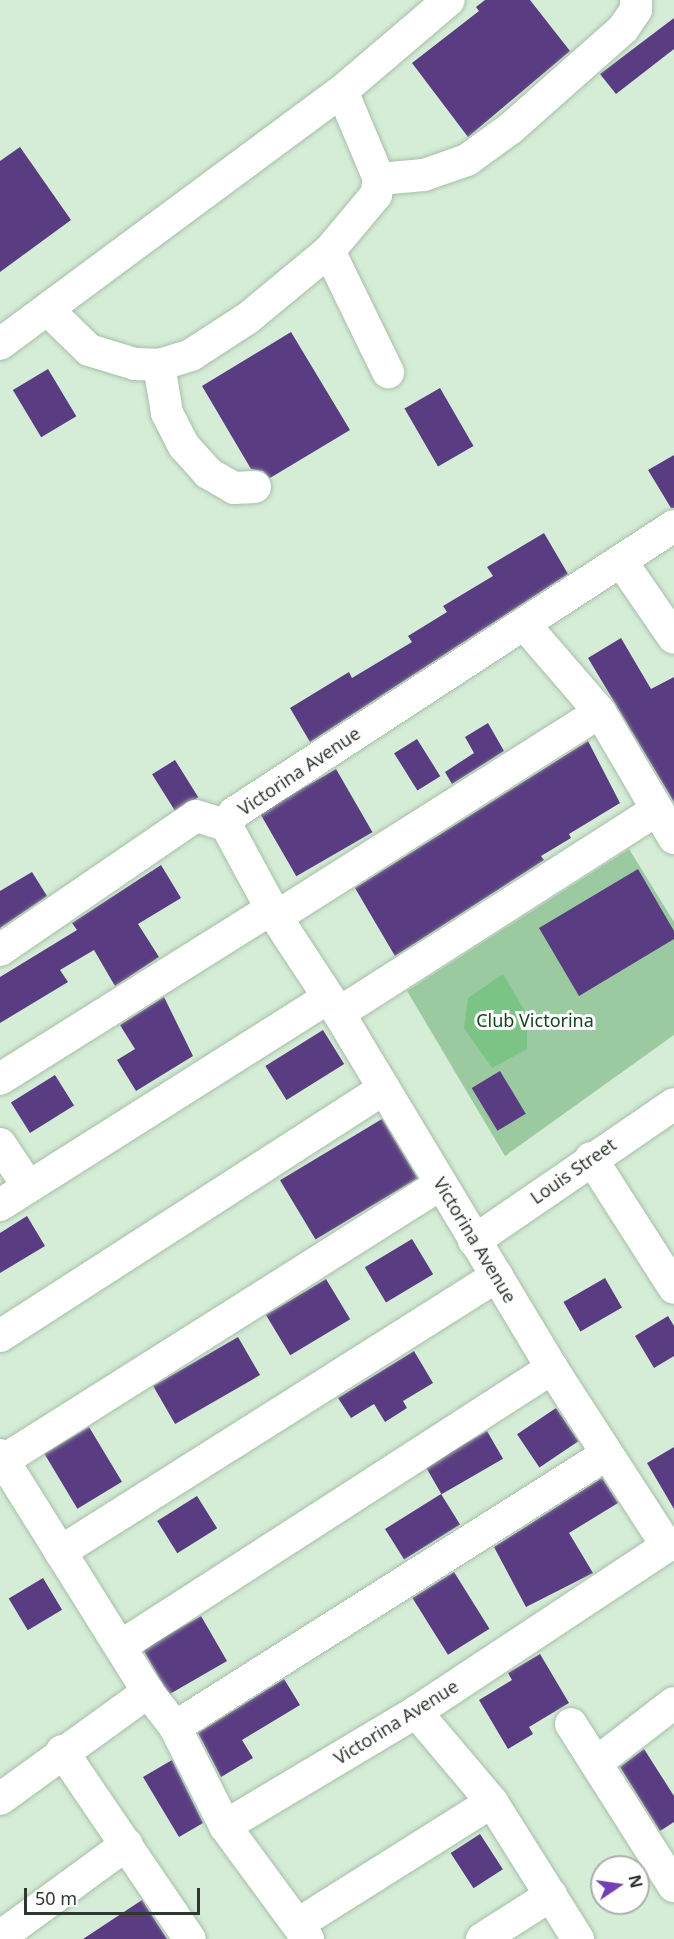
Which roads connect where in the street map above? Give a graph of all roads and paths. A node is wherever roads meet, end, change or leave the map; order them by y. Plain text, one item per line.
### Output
1 (449, 0) edge
2 (636, 0) edge
3 (342, 91) junction
4 (380, 179) junction
5 (329, 251) junction
6 (48, 310) junction
7 (0, 344) edge
8 (159, 365) junction
9 (388, 372) dead end
10 (255, 487) dead end
11 (674, 526) edge
12 (621, 561) junction
13 (524, 624) junction
14 (674, 638) edge
15 (600, 712) junction
16 (656, 810) junction
17 (226, 825) junction
18 (674, 838) edge
19 (274, 913) junction
20 (0, 950) edge
21 (334, 1006) junction
22 (0, 1079) edge
23 (384, 1089) junction
24 (674, 1104) edge
25 (0, 1143) edge
26 (591, 1158) junction
27 (441, 1184) junction
28 (28, 1186) junction
29 (0, 1205) edge
30 (474, 1241) junction
31 (496, 1276) junction
32 (674, 1288) edge
33 (0, 1335) edge
34 (552, 1368) junction
35 (607, 1454) junction
36 (2, 1458) edge
37 (670, 1543) edge
38 (60, 1552) junction
39 (121, 1646) junction
40 (148, 1692) junction
41 (674, 1703) edge
42 (416, 1712) junction
43 (571, 1724) dead end
44 (175, 1727) junction
45 (62, 1751) junction
46 (596, 1763) junction
47 (0, 1799) edge
48 (492, 1802) junction
49 (225, 1826) junction
50 (127, 1844) junction
51 (669, 1867) edge
52 (551, 1895) junction
53 (303, 1931) edge
54 (182, 1936) edge
55 (0, 1937) edge
56 (482, 1939) edge
57 (578, 1939) edge

1 - 3 street
2 - 4 street
3 - 4 street
3 - 6 street
4 - 5 street
5 - 8 street
5 - 9 street
6 - 7 street
6 - 8 street
8 - 10 street
11 - 12 street, Victorina Avenue
12 - 13 street, Victorina Avenue
12 - 14 street
13 - 15 street
13 - 17 street, Victorina Avenue
15 - 16 street
15 - 19 street
16 - 18 street
16 - 21 street
17 - 19 street, Victorina Avenue
17 - 20 street
19 - 21 street, Victorina Avenue
19 - 22 street
21 - 23 street, Victorina Avenue
21 - 28 street
23 - 27 street, Victorina Avenue
23 - 33 street
24 - 26 street, Louis Street
25 - 28 street
26 - 30 street, Louis Street
26 - 32 street
27 - 30 street, Victorina Avenue
27 - 36 street
28 - 29 street
30 - 31 street, Victorina Avenue
31 - 34 street, Victorina Avenue
31 - 38 street
34 - 35 street, Victorina Avenue
34 - 39 street
35 - 37 street, Victorina Avenue
35 - 44 street
36 - 38 street
37 - 42 street, Victorina Avenue
38 - 39 street
39 - 40 street
40 - 44 street
40 - 45 street
41 - 46 street
42 - 48 street
42 - 49 street, Victorina Avenue
43 - 46 street
44 - 49 street
45 - 47 street
45 - 50 street
46 - 51 street
48 - 52 street
48 - 53 street
49 - 53 street
50 - 54 street
50 - 55 street
52 - 56 street
52 - 57 street

